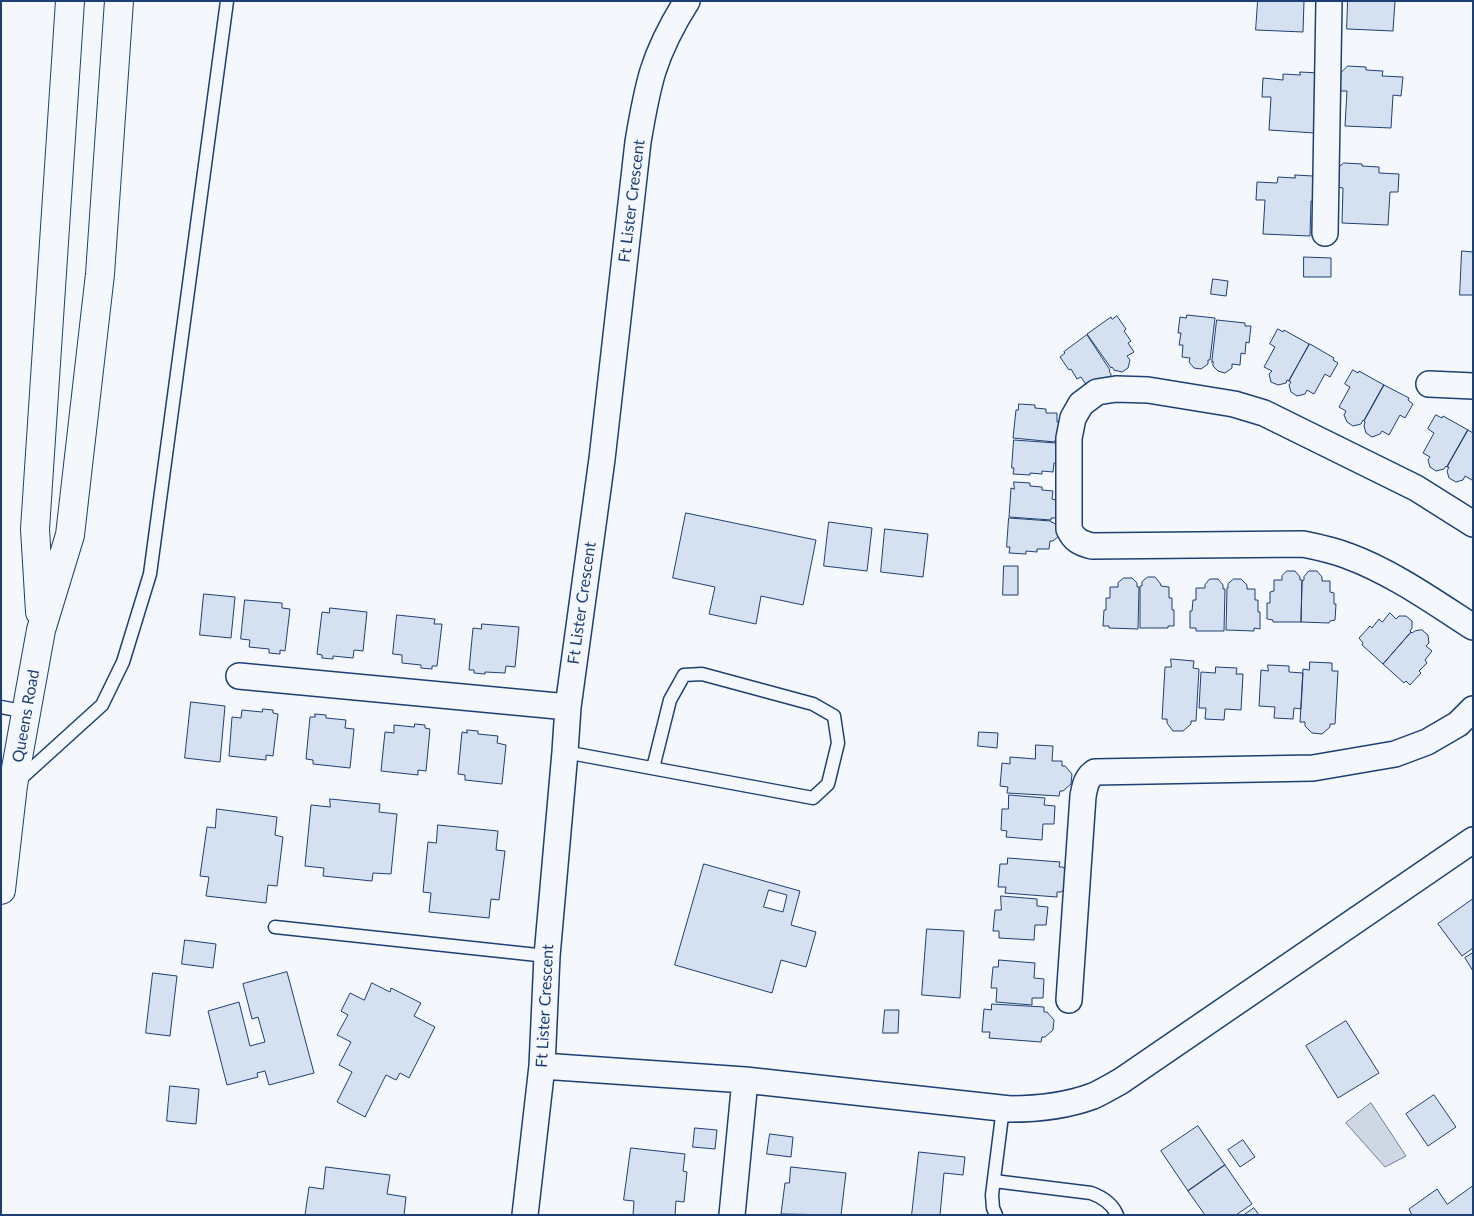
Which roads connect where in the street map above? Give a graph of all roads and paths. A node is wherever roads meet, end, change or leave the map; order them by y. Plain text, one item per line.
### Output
1 (70, 1) edge
2 (119, 1) edge
3 (227, 1) edge
4 (687, 1) edge
5 (1329, 1) edge
6 (1325, 233) dead end
7 (1429, 384) dead end
8 (1473, 386) edge
9 (1473, 524) edge
10 (1473, 627) edge
11 (41, 630) junction
12 (239, 676) dead end
13 (568, 707) junction
14 (14, 709) edge
15 (1473, 709) edge
16 (565, 752) junction
17 (653, 768) junction
18 (13, 785) junction
19 (1473, 840) edge
20 (1, 890) edge
21 (275, 927) dead end
22 (547, 956) junction
23 (1069, 1000) dead end
24 (542, 1066) junction
25 (745, 1080) junction
26 (1004, 1108) junction
27 (994, 1180) junction
28 (525, 1215) edge
29 (732, 1215) edge
30 (996, 1215) edge
31 (1117, 1215) edge

1 - 11 highway
2 - 11 highway
3 - 18 lane
4 - 13 street, Ft Lister Crescent
5 - 6 street
7 - 8 street
9 - 10 street
11 - 14 highway, Queens Road
12 - 13 street
13 - 16 street, Ft Lister Crescent
14 - 18 highway, Queens Road
15 - 23 street
16 - 17 lane
16 - 22 street, Ft Lister Crescent
17 - 17 lane
18 - 20 highway, Queens Road
19 - 26 street
21 - 22 lane
22 - 24 street, Ft Lister Crescent
24 - 25 street
24 - 28 street, Ft Lister Crescent
25 - 26 street
25 - 29 street
26 - 27 lane
27 - 30 lane
27 - 31 lane

